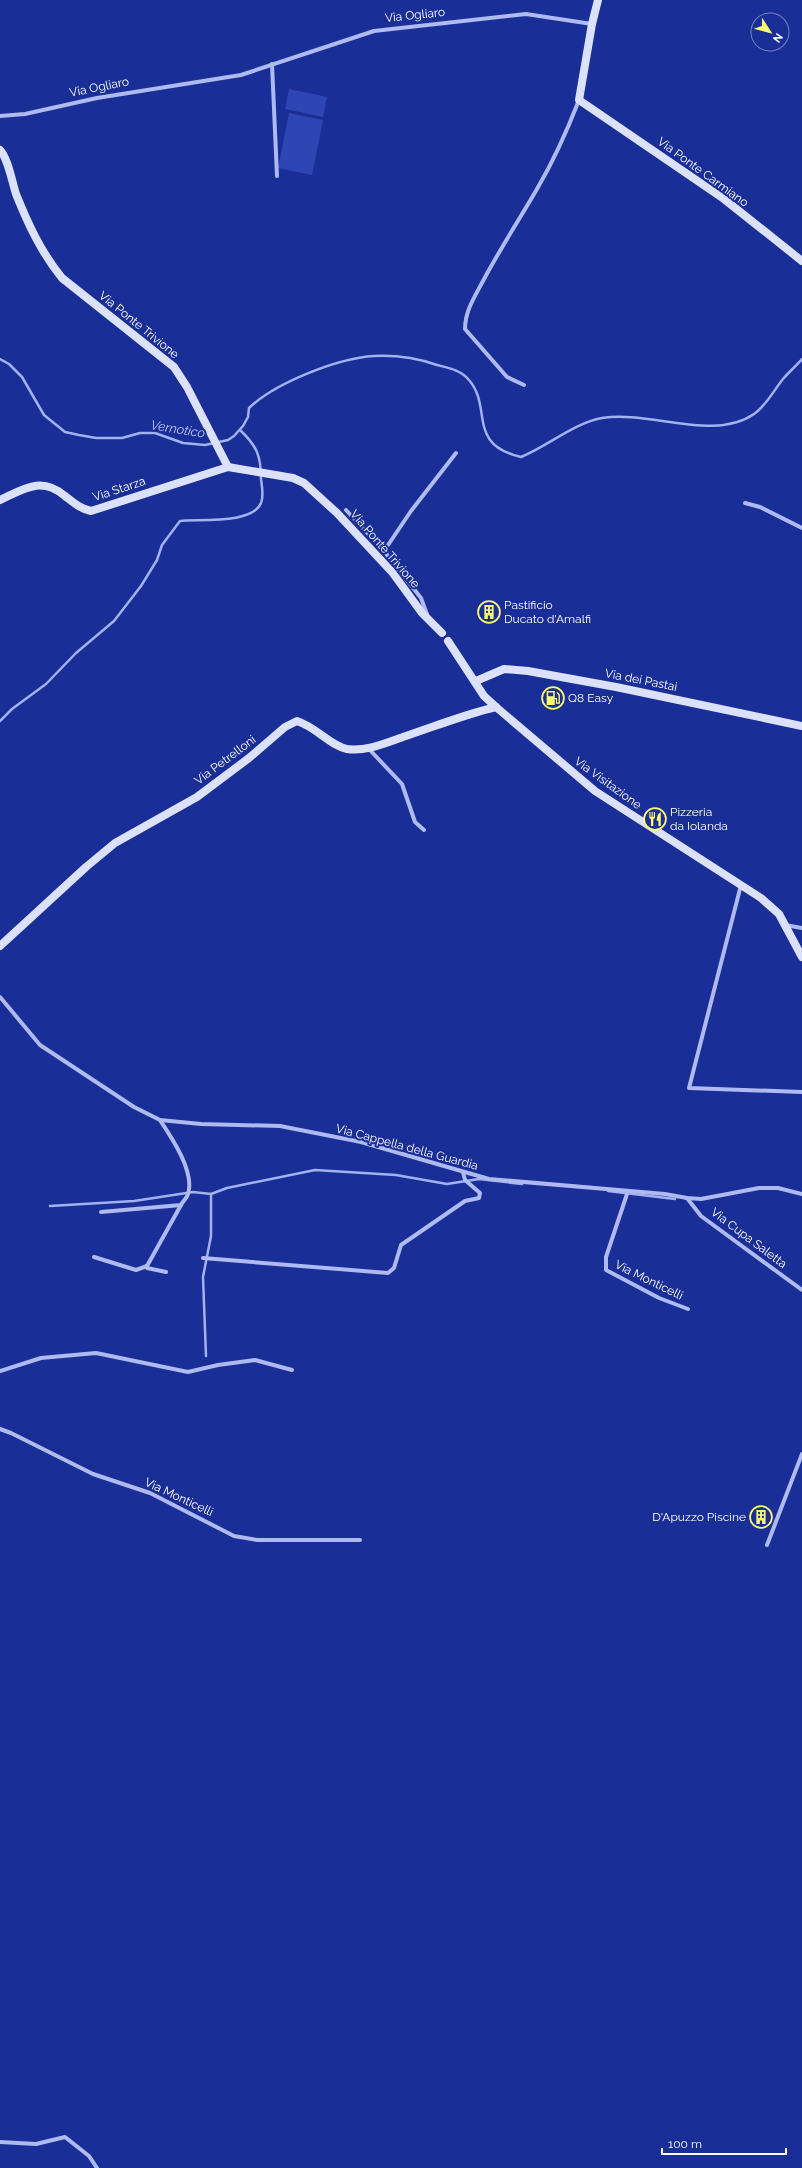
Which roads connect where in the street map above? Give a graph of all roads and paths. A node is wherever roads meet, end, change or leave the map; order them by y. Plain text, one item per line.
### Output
1 (598, 0) edge
2 (592, 24) junction
3 (272, 64) junction
4 (579, 100) junction
5 (0, 116) edge
6 (0, 150) edge
7 (277, 176) dead end
8 (802, 261) edge
9 (524, 385) dead end
10 (456, 453) dead end
11 (228, 467) junction
12 (0, 500) edge
13 (744, 503) dead end
14 (346, 510) dead end
15 (802, 528) edge
16 (384, 551) junction
17 (428, 620) junction
18 (442, 633) dead end
19 (448, 641) dead end
20 (476, 681) junction
21 (496, 707) junction
22 (802, 726) edge
23 (368, 748) junction
24 (424, 830) dead end
25 (741, 885) junction
26 (785, 925) junction
27 (802, 928) edge
28 (0, 946) edge
29 (802, 957) edge
30 (0, 997) edge
31 (802, 1092) edge
32 (160, 1120) junction
33 (463, 1172) junction
34 (628, 1191) junction
35 (802, 1194) edge
36 (687, 1198) junction
37 (181, 1205) junction
38 (101, 1212) dead end
39 (94, 1257) dead end
40 (203, 1258) dead end
41 (147, 1266) junction
42 (166, 1272) dead end
43 (802, 1290) edge
44 (688, 1309) dead end
45 (292, 1370) dead end
46 (0, 1371) edge
47 (0, 1429) edge
48 (802, 1454) edge
49 (360, 1540) dead end
50 (768, 1545) dead end
51 (0, 2142) edge
52 (97, 2168) edge

1 - 2 street
2 - 3 street, Via Ogliaro
2 - 4 street
3 - 5 street, Via Ogliaro
3 - 7 street
4 - 8 street, Via Ponte Carmiano
4 - 9 street
6 - 11 street, Via Ponte Trivione
10 - 16 street
11 - 12 street, Via Starza
11 - 17 street, Via Ponte Trivione
13 - 15 street
14 - 16 street
16 - 17 street
17 - 18 street, Via Ponte Trivione
19 - 20 street
20 - 21 street, Via Visitazione
20 - 22 street, Via dei Pastai
21 - 23 street, Via Petrelloni
21 - 25 street, Via Visitazione
23 - 24 street
23 - 28 street, Via Petrelloni
25 - 26 street, Via Visitazione
25 - 31 street
26 - 27 street
26 - 29 street, Via Visitazione
30 - 32 street, Via Cappella della Guardia
32 - 33 street, Via Cappella della Guardia
32 - 37 street
33 - 34 street, Via Cappella della Guardia
33 - 40 street
34 - 36 street, Via Cappella della Guardia
34 - 44 street, Via Monticelli
35 - 36 street, Via Cappella della Guardia
36 - 43 street, Via Cupa Saletta
37 - 38 street
37 - 41 street
39 - 41 street
41 - 42 street
45 - 46 street
47 - 49 street, Via Monticelli
48 - 50 street
51 - 52 street

